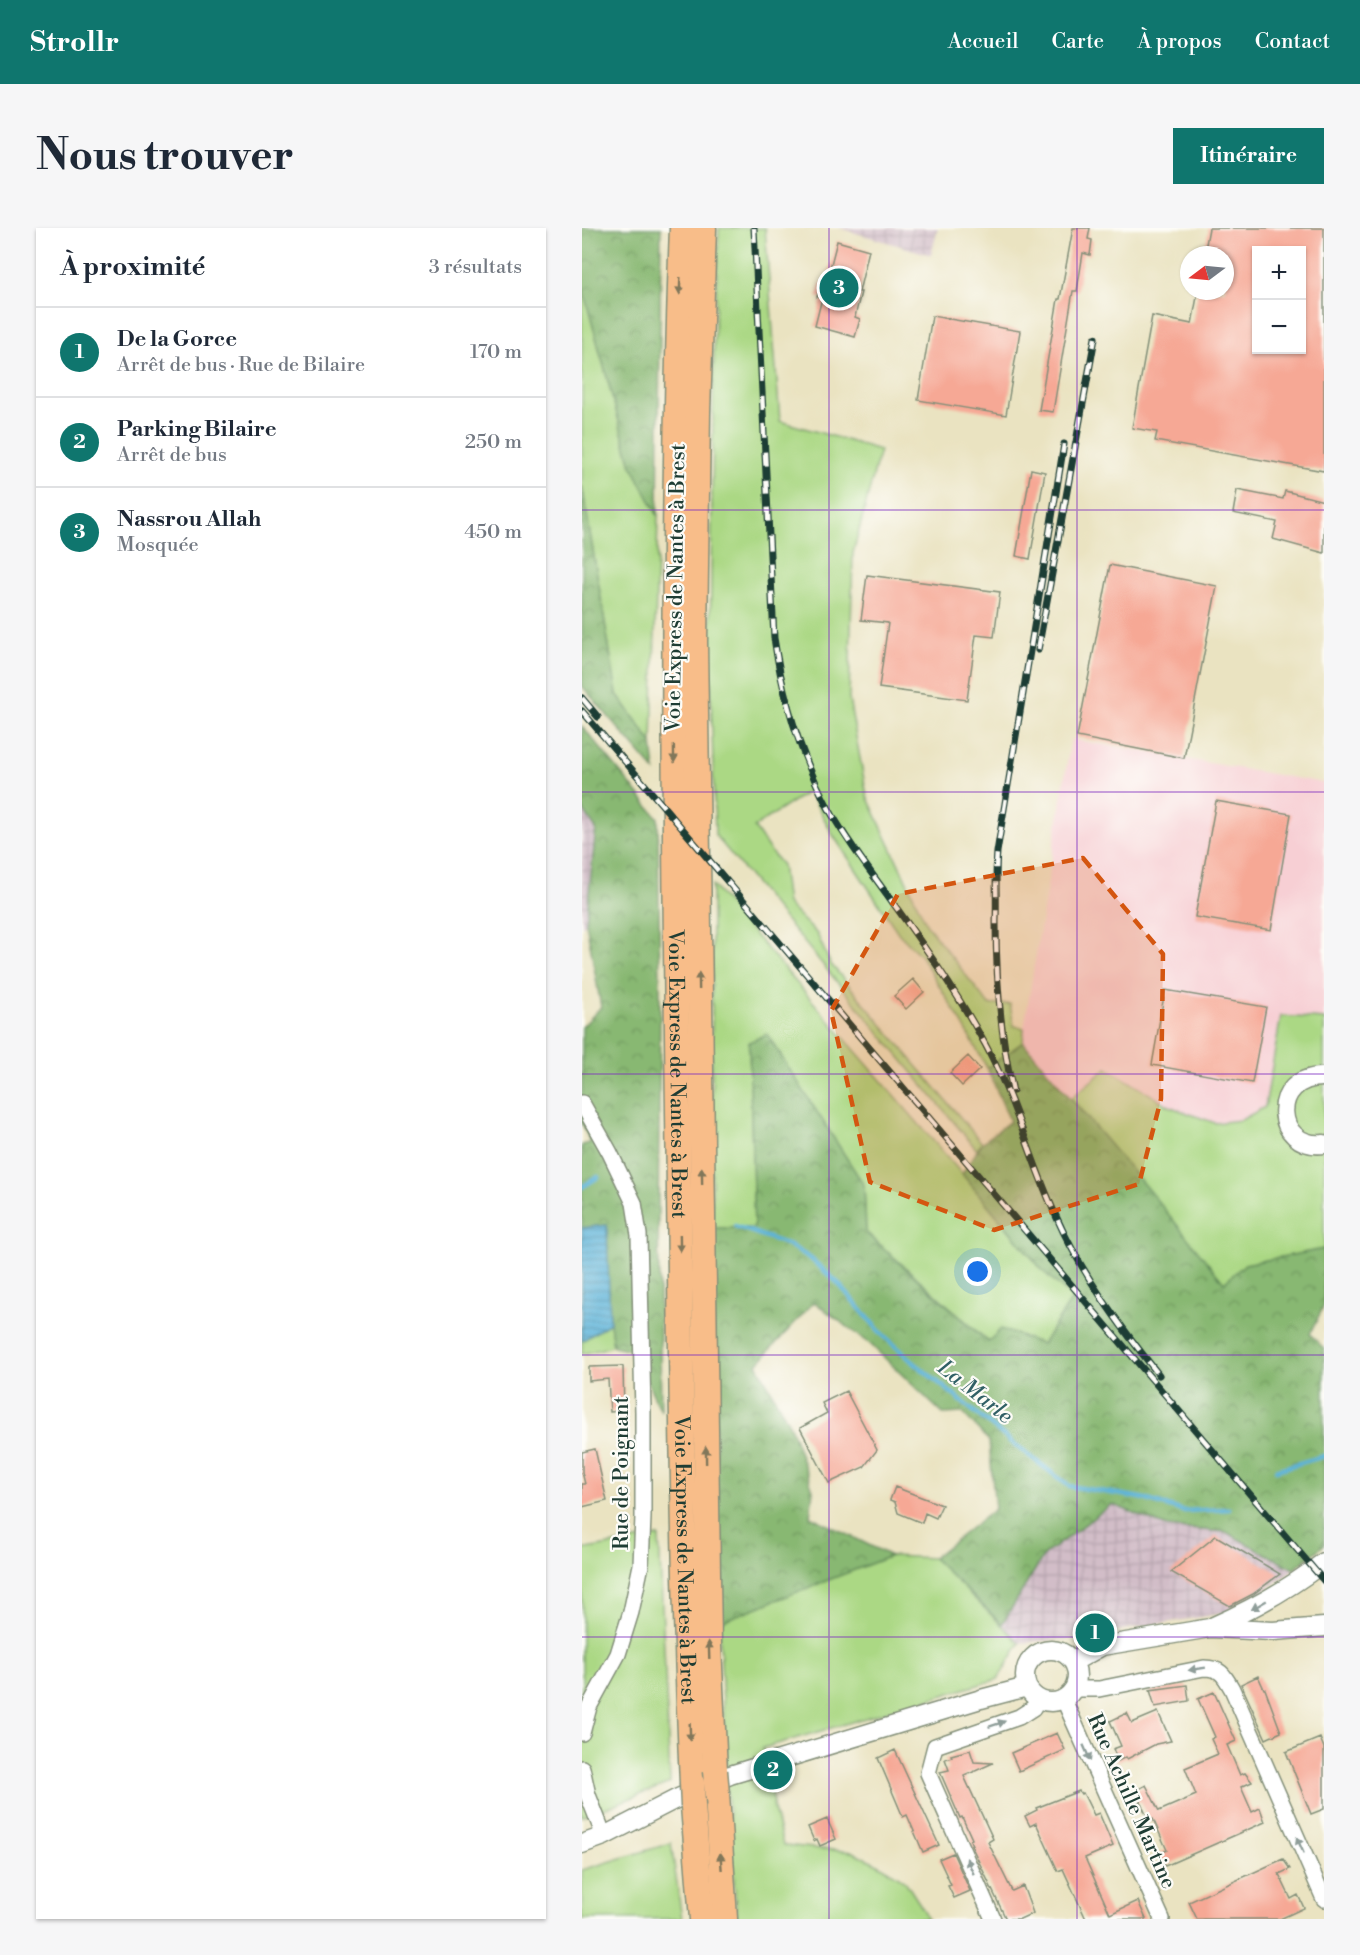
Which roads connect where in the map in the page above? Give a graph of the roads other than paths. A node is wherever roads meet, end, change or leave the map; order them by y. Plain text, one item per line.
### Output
1 (682, 228) edge
2 (704, 228) edge
3 (1324, 1077) edge
4 (582, 1103) edge
5 (1322, 1147) edge
6 (1324, 1562) edge
7 (1324, 1627) edge
8 (1210, 1628) junction
9 (1073, 1662) junction
10 (1032, 1693) junction
11 (1069, 1694) junction
12 (582, 1733) edge
13 (582, 1768) edge
14 (604, 1836) junction
15 (582, 1844) edge
16 (1324, 1899) edge
17 (702, 1919) edge
18 (725, 1919) edge
19 (993, 1919) edge
20 (1162, 1919) edge

1 -> 17 highway, Voie Express de Nantes à Brest
18 -> 2 highway, Voie Express de Nantes à Brest
3 - 5 street
4 - 12 street, Rue de Poignant
6 -> 8 street
7 - 8 street
8 - 9 street
9 - 10 street
9 - 11 street
10 - 11 street
10 - 14 street
19 -> 10 street
16 -> 11 street
11 -> 20 street, Rue Achille Martine
13 - 14 street
14 - 15 street

